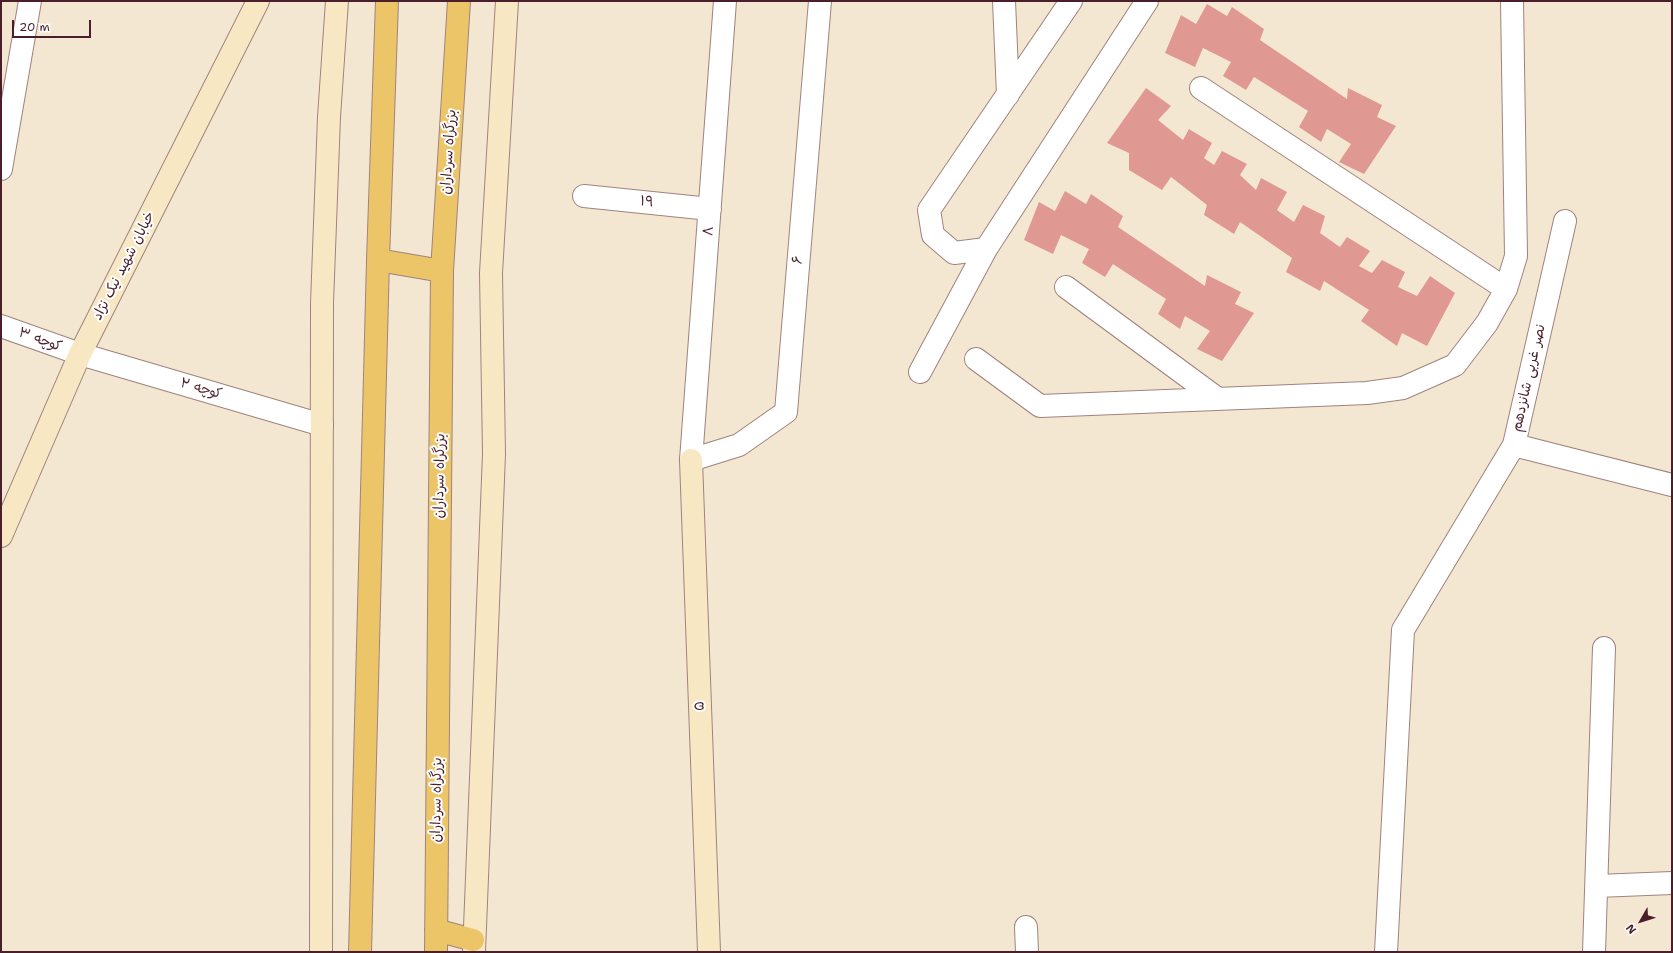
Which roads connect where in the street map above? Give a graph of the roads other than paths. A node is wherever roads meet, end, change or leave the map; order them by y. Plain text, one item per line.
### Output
1 (30, 1) edge
2 (258, 1) edge
3 (337, 1) edge
4 (387, 1) edge
5 (459, 1) edge
6 (507, 1) edge
7 (726, 1) edge
8 (820, 1) edge
9 (1004, 1) edge
10 (1071, 1) edge
11 (1147, 1) edge
12 (1512, 1) edge
13 (1201, 88) dead end
14 (1008, 95) junction
15 (1, 169) edge
16 (584, 196) dead end
17 (710, 209) junction
18 (1565, 221) dead end
19 (986, 249) junction
20 (378, 260) junction
21 (442, 271) junction
22 (1066, 287) dead end
23 (1506, 289) junction
24 (1, 326) edge
25 (80, 354) junction
26 (976, 359) dead end
27 (920, 372) dead end
28 (1218, 399) junction
29 (322, 425) junction
30 (1514, 445) junction
31 (691, 460) junction
32 (1672, 485) edge
33 (1, 536) edge
34 (1604, 648) dead end
35 (1672, 883) edge
36 (1597, 886) junction
37 (1026, 927) dead end
38 (436, 930) junction
39 (474, 946) edge
40 (321, 952) edge
41 (360, 952) edge
42 (436, 952) edge
43 (708, 952) edge
44 (1027, 952) edge
45 (1386, 952) edge
46 (1594, 952) edge

1 - 15 street
2 - 25 main road, خیابان شهید نیک نژاد
3 - 29 main road
4 - 20 highway
5 - 21 highway, بزرگراه سرداران
6 - 39 main road
7 - 17 street, ۸
8 - 31 street, ۶
9 - 14 street
10 - 14 street
11 - 19 street
12 - 23 street
13 - 23 street
14 - 19 street
16 - 17 street, ۱۹
17 - 31 street, ۸
18 - 30 street, نصر غربی شانزدهم
19 - 27 street
20 - 21 highway
20 - 41 highway
21 - 38 highway, بزرگراه سرداران
22 - 28 street
23 - 28 street
24 - 25 street, کوچه ۳
25 - 29 street, کوچه ۲
25 - 33 main road, خیابان شهید نیک نژاد
26 - 28 street
29 - 40 main road
30 - 32 street, نصر غربی شانزدهم
30 - 45 street
31 - 43 main road, ۵
34 - 36 street
35 - 36 street
36 - 46 street
37 - 44 street
38 - 39 highway
38 - 42 highway, بزرگراه سرداران

